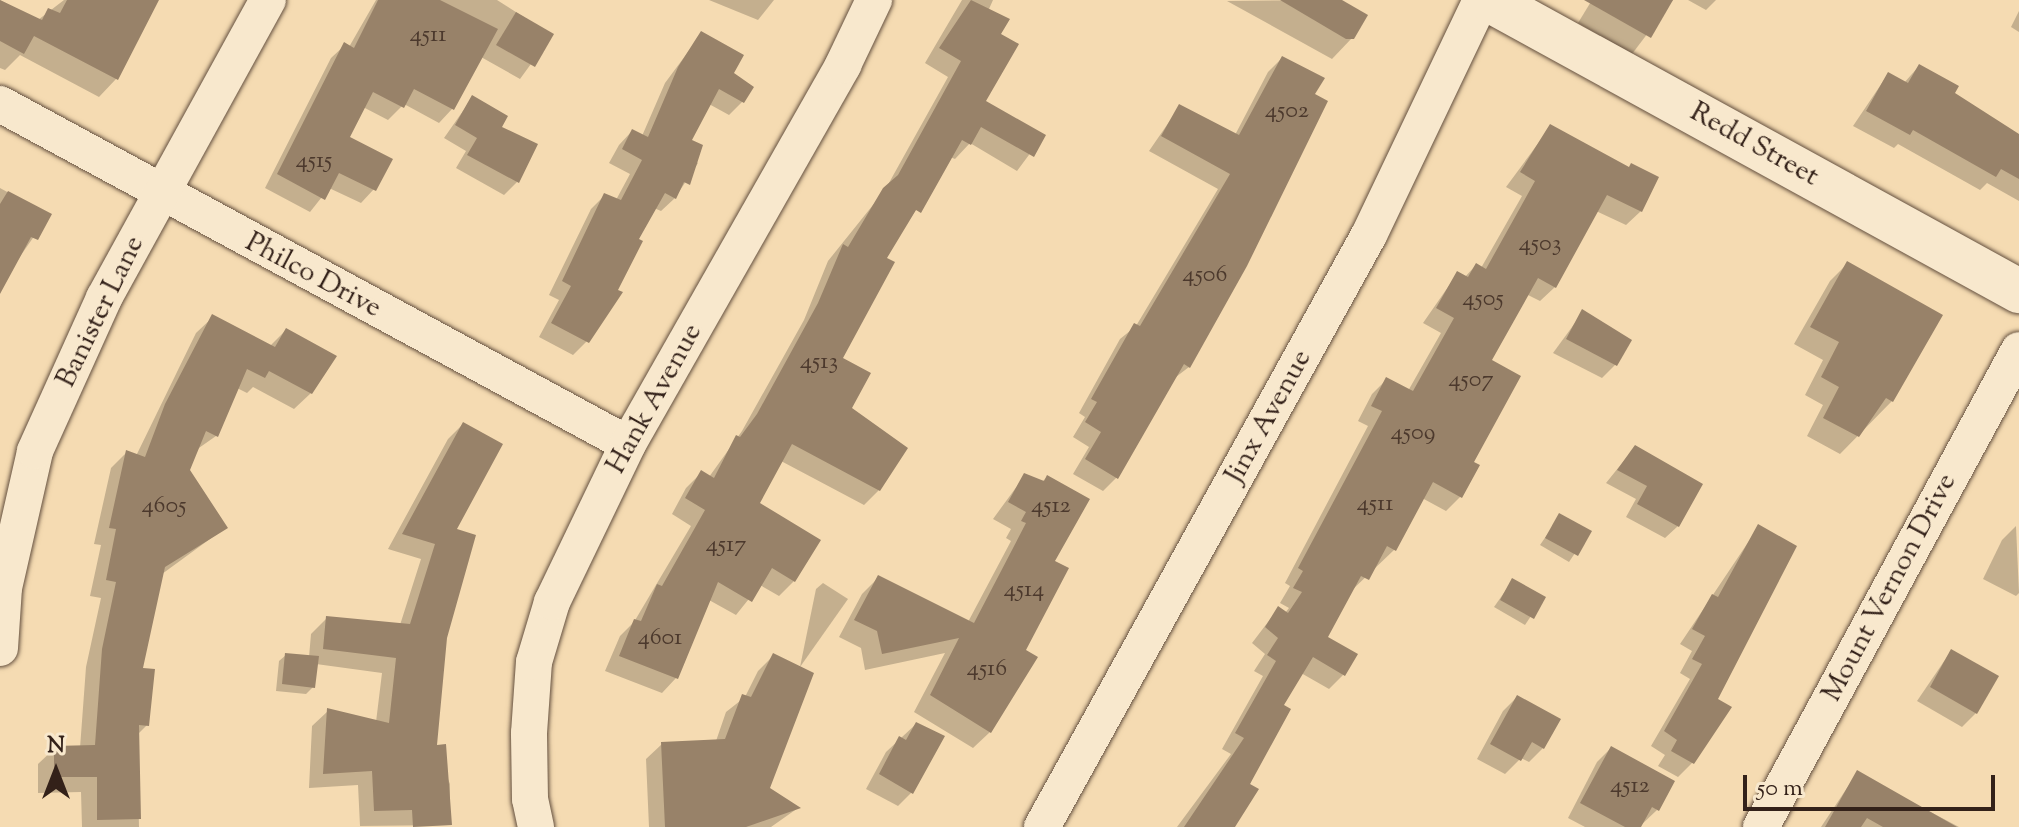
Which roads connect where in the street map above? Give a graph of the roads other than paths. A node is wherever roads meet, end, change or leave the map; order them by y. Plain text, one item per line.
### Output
1 (268, 0) edge
2 (874, 0) edge
3 (1481, 0) edge
4 (1489, 0) edge
5 (0, 104) edge
6 (161, 196) junction
7 (2019, 291) edge
8 (2019, 350) edge
9 (628, 444) junction
10 (0, 648) edge
11 (536, 827) edge
12 (1042, 827) edge
13 (1761, 827) edge

1 - 6 street, Banister Lane
2 - 9 street, Hank Avenue
3 - 12 street, Jinx Avenue
4 - 7 street, Redd Street
5 - 6 street, Philco Drive
6 - 9 street, Philco Drive
6 - 10 street, Banister Lane
8 - 13 street, Mount Vernon Drive
9 - 11 street, Hank Avenue

